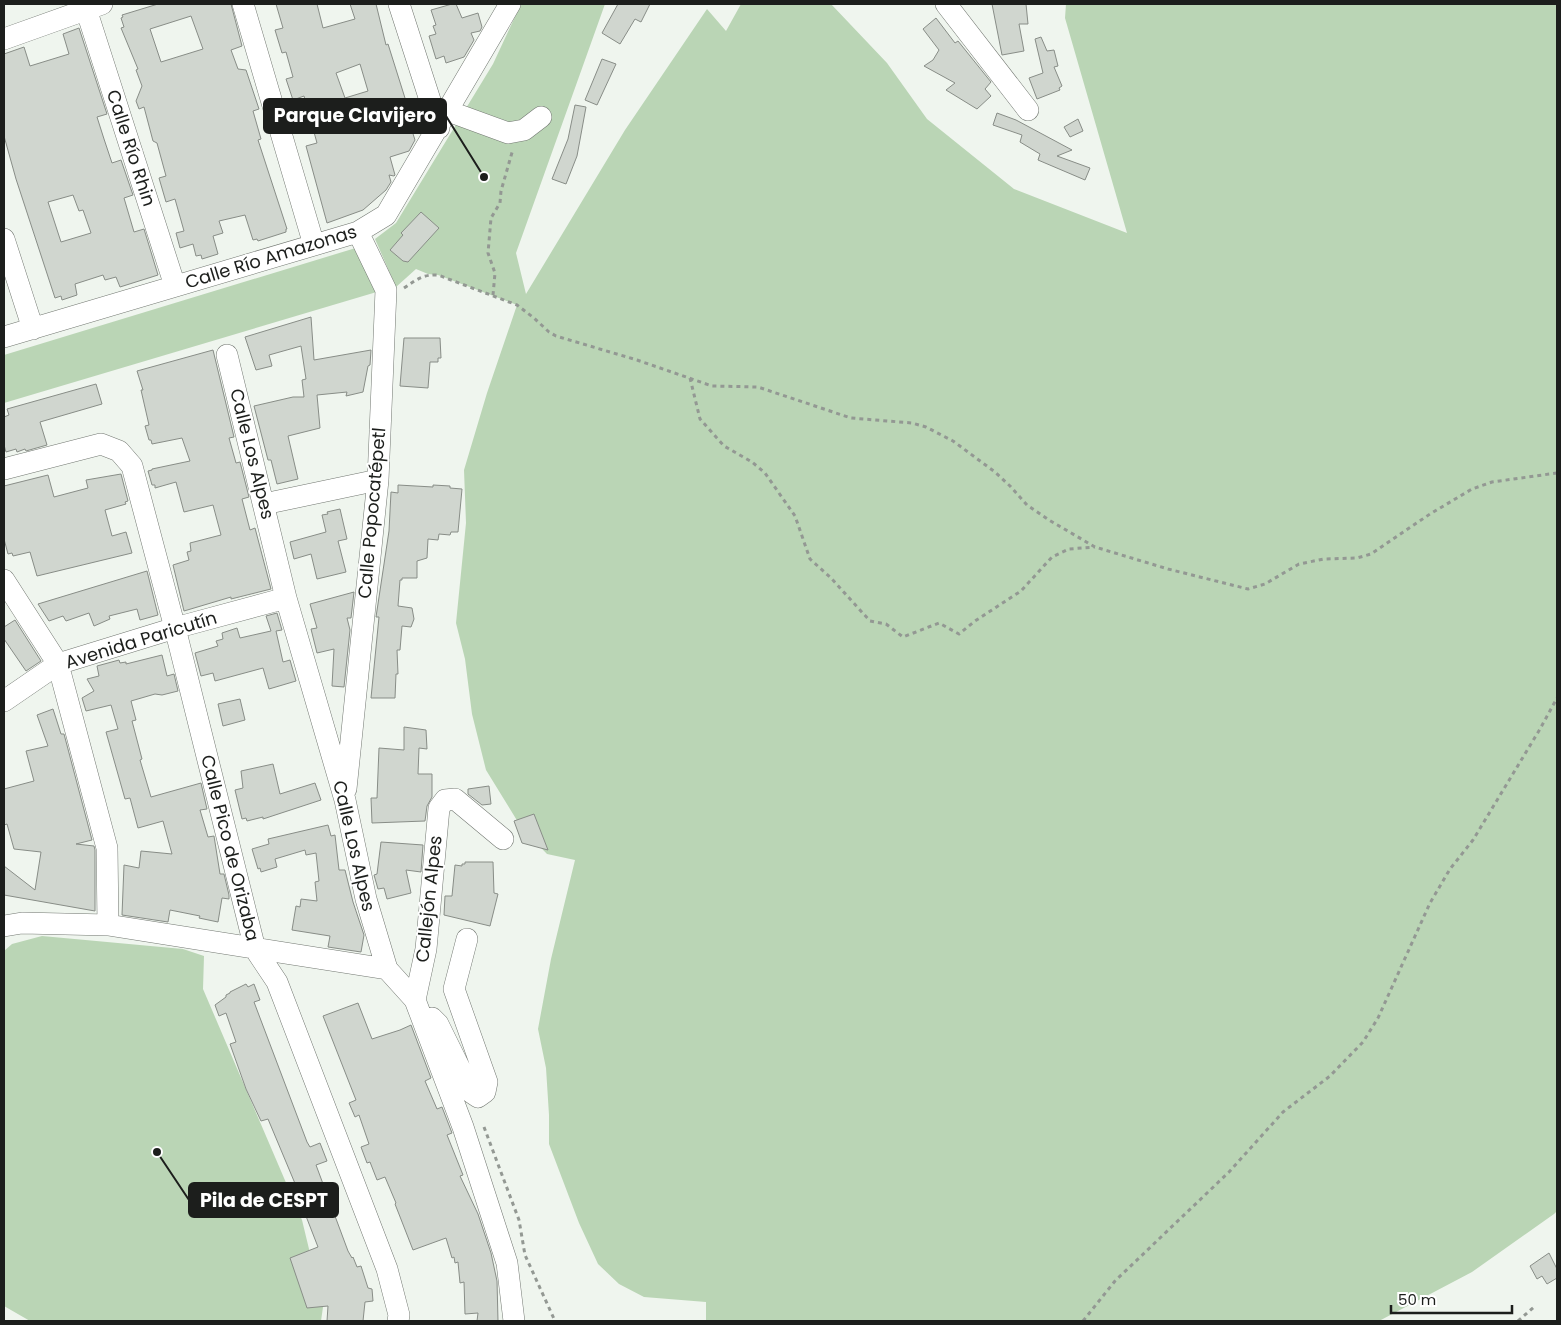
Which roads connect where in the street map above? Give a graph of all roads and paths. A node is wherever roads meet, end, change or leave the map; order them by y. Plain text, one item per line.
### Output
1 (243, 4) edge
2 (399, 4) edge
3 (510, 4) edge
4 (946, 4) edge
5 (94, 7) edge
6 (4, 38) edge
7 (1028, 110) dead end
8 (541, 117) dead end
9 (443, 119) junction
10 (514, 132) junction
11 (358, 232) junction
12 (4, 239) edge
13 (314, 245) junction
14 (175, 286) junction
15 (494, 295) junction
16 (385, 298) junction
17 (33, 329) junction
18 (4, 337) edge
19 (228, 355) dead end
20 (690, 378) junction
21 (4, 469) edge
22 (1557, 473) edge
23 (378, 480) junction
24 (264, 504) junction
25 (1095, 547) junction
26 (4, 580) edge
27 (286, 598) junction
28 (175, 628) junction
29 (58, 664) junction
30 (1557, 698) edge
31 (4, 701) edge
32 (345, 800) junction
33 (503, 840) dead end
34 (13, 924) edge
35 (108, 924) junction
36 (467, 938) dead end
37 (255, 949) junction
38 (387, 968) junction
39 (415, 1000) junction
40 (482, 1121) dead end
41 (1534, 1307) dead end
42 (398, 1321) edge
43 (514, 1321) edge
44 (555, 1321) edge
45 (1083, 1321) edge
46 (1518, 1321) edge

1 - 13 street
2 - 9 street
3 - 9 street, Calle Río Amazonas
4 - 7 street
5 - 6 street
5 - 14 street, Calle Río Rhin
8 - 10 street
9 - 10 street
9 - 11 street, Calle Río Amazonas
10 - 15 path
11 - 13 street, Calle Río Amazonas
11 - 16 street, Calle Popocatépetl
12 - 17 street
13 - 14 street, Calle Río Amazonas
14 - 17 street, Calle Río Amazonas
15 - 16 path
15 - 20 path
16 - 23 street, Calle Popocatépetl
17 - 18 street, Calle Río Amazonas
19 - 24 street, Calle Los Alpes
20 - 25 path
20 - 25 path
21 - 28 street, Calle Pico de Orizaba
22 - 25 path
23 - 24 street
23 - 32 street, Calle Popocatépetl
24 - 27 street, Calle Los Alpes
26 - 29 street
27 - 28 street, Avenida Paricutín
27 - 32 street, Calle Los Alpes
28 - 29 street, Avenida Paricutín
28 - 37 street, Calle Pico de Orizaba
29 - 31 street, Avenida Paricutín
29 - 35 street
30 - 45 path
32 - 38 street, Calle Los Alpes
33 - 39 street, Callejón Alpes
34 - 35 street
35 - 37 street
36 - 39 street
37 - 38 street
37 - 42 street, Calle Pico de Orizaba
38 - 39 street, Calle Los Alpes
39 - 43 street, Calle Los Alpes
40 - 44 path
41 - 46 path

